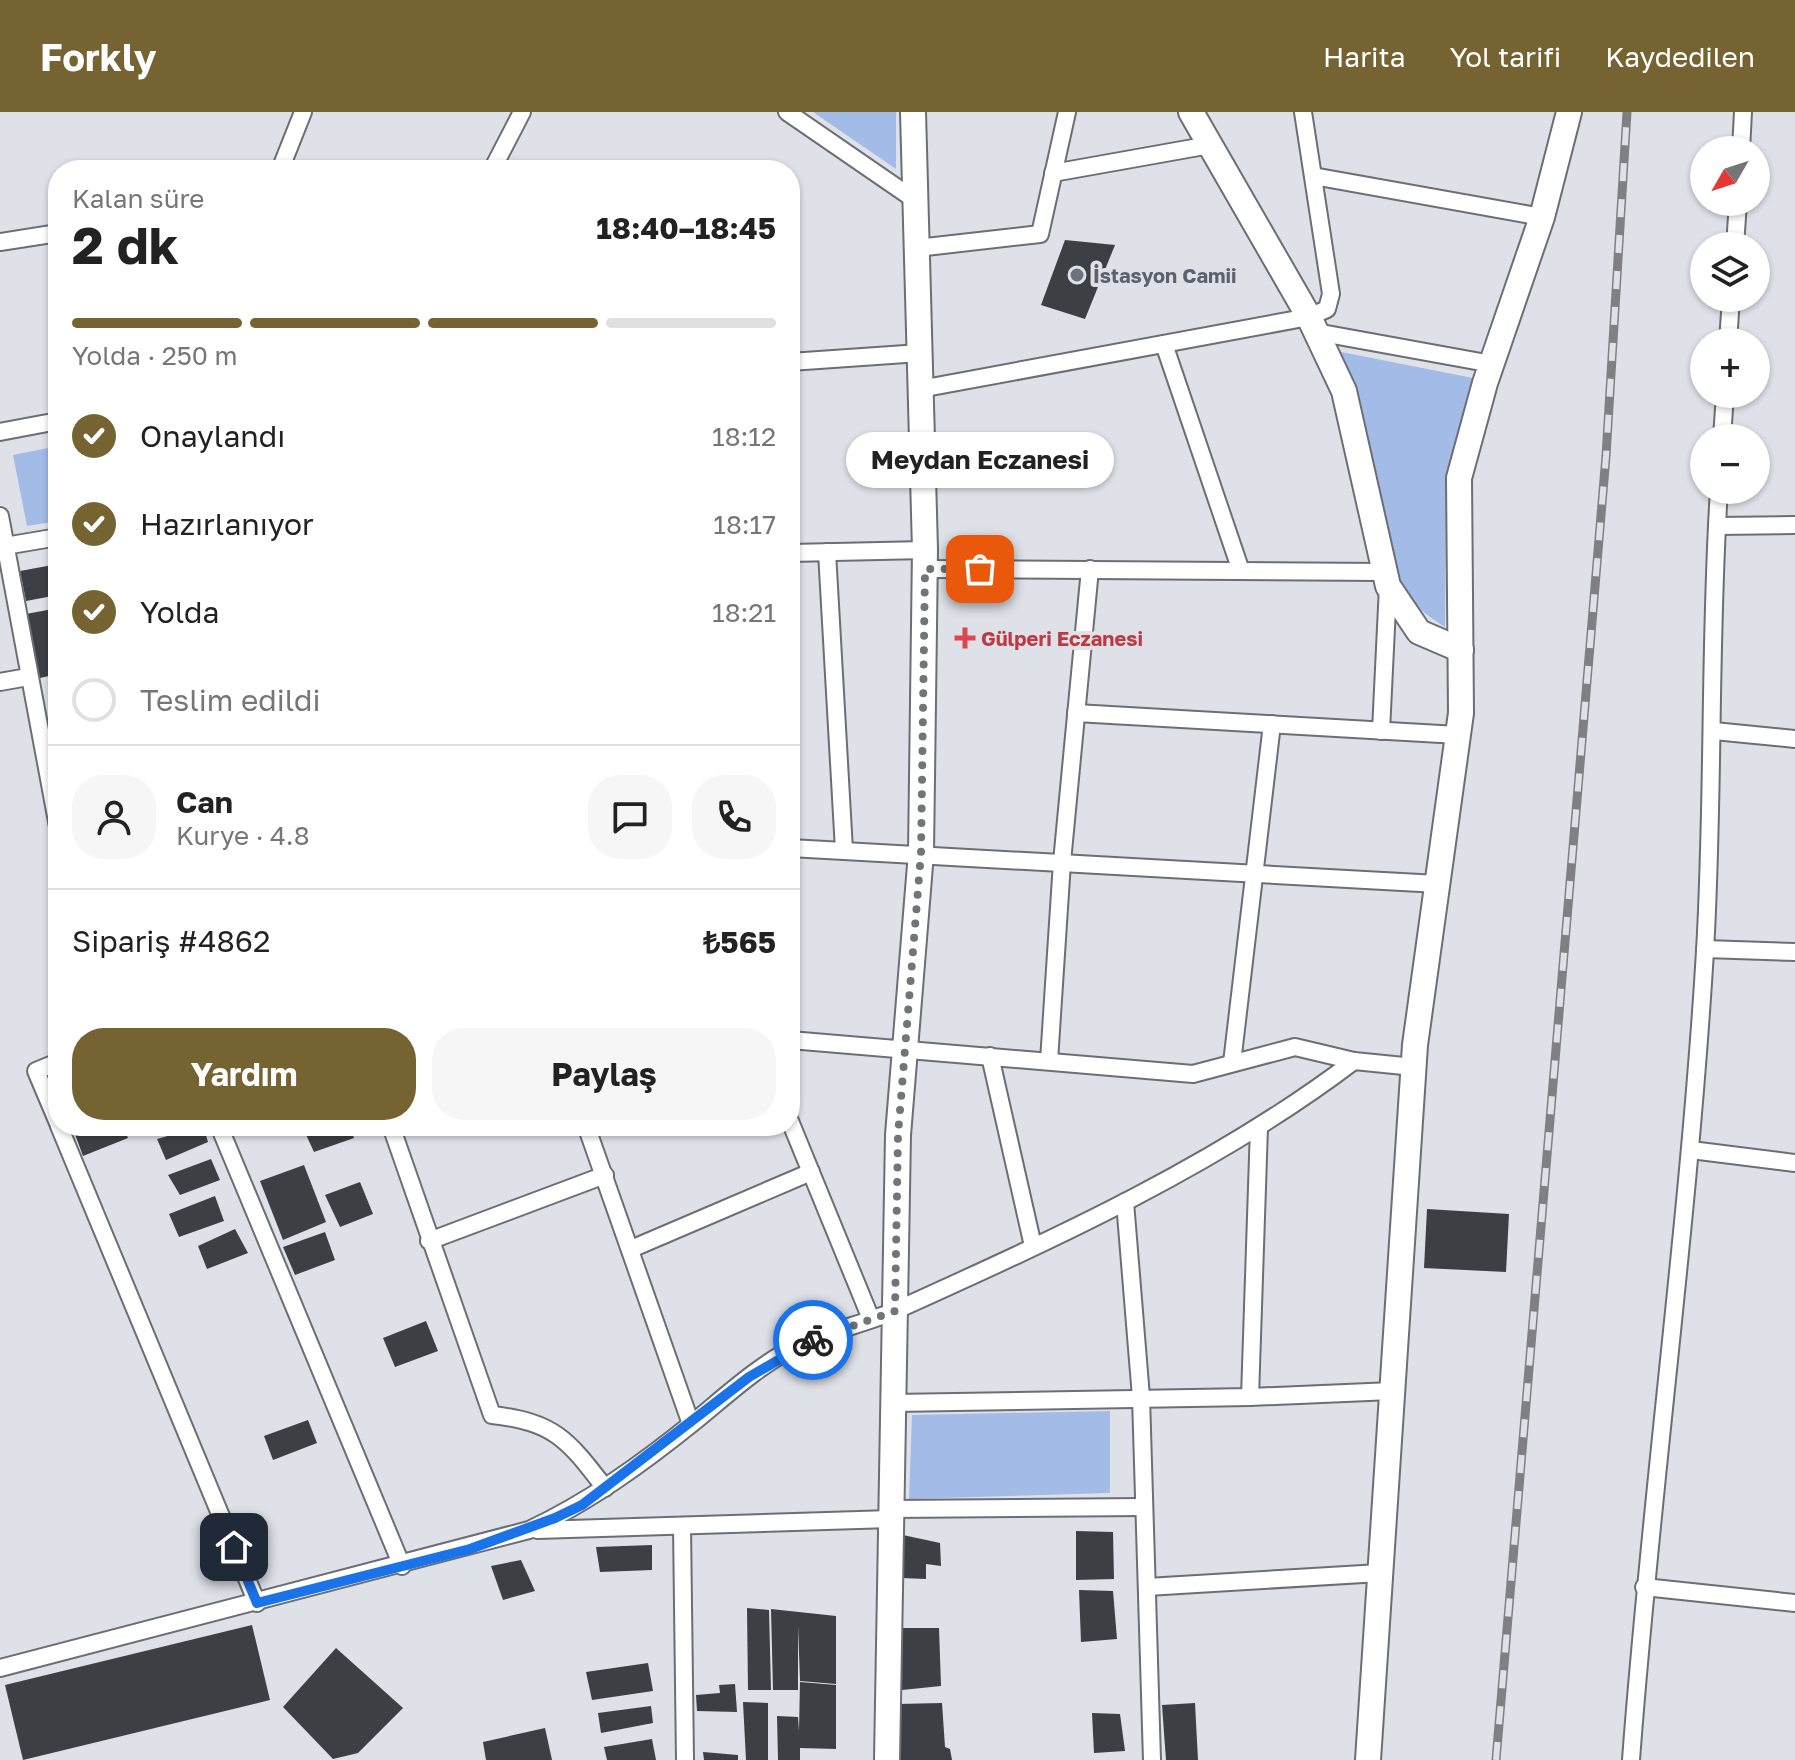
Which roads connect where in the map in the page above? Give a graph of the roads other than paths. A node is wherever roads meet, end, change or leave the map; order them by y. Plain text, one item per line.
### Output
1 (303, 112) edge
2 (522, 112) edge
3 (787, 112) edge
4 (913, 112) edge
5 (1067, 112) edge
6 (1191, 112) edge
7 (1303, 112) edge
8 (1569, 112) edge
9 (1743, 112) edge
10 (1742, 136) edge
11 (1210, 145) junction
12 (284, 160) edge
13 (497, 160) edge
14 (1053, 173) junction
15 (1313, 176) junction
16 (915, 200) junction
17 (1542, 217) junction
18 (48, 235) edge
19 (0, 242) edge
20 (917, 248) junction
21 (1312, 324) junction
22 (1164, 344) junction
23 (920, 353) junction
24 (800, 361) edge
25 (1492, 364) junction
26 (920, 389) junction
27 (48, 423) edge
28 (0, 432) edge
29 (1718, 504) edge
30 (0, 516) edge
31 (1795, 525) edge
32 (1717, 526) junction
33 (48, 539) edge
34 (5, 546) junction
35 (827, 552) junction
36 (800, 553) edge
37 (925, 559) junction
38 (1090, 569) junction
39 (1241, 571) junction
40 (1386, 579) junction
41 (1461, 650) junction
42 (28, 677) junction
43 (0, 682) edge
44 (1076, 713) junction
45 (1272, 724) junction
46 (1381, 731) junction
47 (1714, 731) junction
48 (1458, 735) junction
49 (1795, 739) edge
50 (48, 777) edge
51 (800, 848) edge
52 (844, 850) junction
53 (921, 853) junction
54 (1062, 862) junction
55 (1255, 873) junction
56 (1438, 884) junction
57 (1705, 949) junction
58 (1795, 952) edge
59 (800, 1041) edge
60 (907, 1049) junction
61 (990, 1056) junction
62 (1049, 1061) junction
63 (1354, 1061) junction
64 (1232, 1063) junction
65 (48, 1066) edge
66 (1414, 1067) junction
67 (48, 1100) edge
68 (1259, 1127) junction
69 (63, 1136) edge
70 (223, 1136) edge
71 (394, 1136) edge
72 (590, 1136) edge
73 (796, 1136) edge
74 (1691, 1150) junction
75 (1795, 1163) edge
76 (811, 1172) junction
77 (605, 1175) junction
78 (1125, 1202) junction
79 (429, 1241) junction
80 (1033, 1246) junction
81 (631, 1249) junction
82 (895, 1311) junction
83 (871, 1319) junction
84 (1392, 1391) junction
85 (1141, 1397) junction
86 (1250, 1397) junction
87 (893, 1403) junction
88 (691, 1424) junction
89 (605, 1488) junction
90 (1144, 1507) junction
91 (891, 1514) junction
92 (682, 1526) junction
93 (529, 1530) junction
94 (402, 1566) junction
95 (1380, 1573) junction
96 (1147, 1587) junction
97 (1644, 1587) junction
98 (257, 1603) junction
99 (1795, 1603) edge
100 (0, 1668) edge
101 (685, 1760) edge
102 (887, 1760) edge
103 (1152, 1760) edge
104 (1368, 1760) edge
105 (1631, 1760) edge

1 - 12 street
2 - 13 street
3 - 16 street
4 - 16 street
5 - 14 street
6 - 11 street
7 - 15 street
8 - 17 street
9 - 10 street
11 - 14 street
11 - 21 street
14 - 20 street
15 - 17 street
15 - 21 street
16 - 20 street
17 - 25 street
18 - 19 street
20 - 23 street
21 - 22 street
21 - 25 street
21 - 40 street
22 - 26 street
22 - 39 street
23 - 24 street
23 - 26 street
25 - 41 street
26 - 37 street
27 - 28 street
29 - 32 street
30 - 34 street
31 - 32 street
32 - 47 street
33 - 34 street
34 - 42 street
35 - 36 street
35 - 37 street
35 - 52 street
37 - 38 street
37 - 53 street
38 - 39 street
38 - 44 street
39 - 40 street
40 - 41 street
40 - 46 street
41 - 48 street
42 - 43 street
42 - 50 street
44 - 45 street
44 - 54 street
45 - 46 street
45 - 55 street
46 - 48 street
47 - 49 street
47 - 57 street
48 - 56 street
51 - 52 street
52 - 53 street
53 - 54 street
53 - 60 street
54 - 55 street
54 - 62 street
55 - 56 street
55 - 64 street
56 - 66 street
57 - 58 street
57 - 74 street
59 - 60 street
60 - 61 street
60 - 82 street
61 - 62 street
61 - 80 street
62 - 64 street
63 - 64 street
63 - 66 street
63 - 68 street
65 - 67 street
66 - 84 street
68 - 78 street
68 - 86 street
69 - 98 street
70 - 94 street
71 - 79 street
72 - 77 street
73 - 76 street
74 - 75 street
74 - 97 street
76 - 81 street
76 - 83 street
77 - 79 street
77 - 81 street
78 - 80 street
78 - 85 street
79 - 89 street
80 - 82 street
81 - 88 street
82 - 83 street
82 - 87 street
83 - 88 street
84 - 86 street
84 - 95 street
85 - 86 street
85 - 87 street
85 - 90 street
87 - 91 street
88 - 89 street
89 - 93 street
90 - 91 street
90 - 96 street
91 - 92 street
91 - 102 street
92 - 93 street
92 - 101 street
93 - 94 street
94 - 98 street
95 - 96 street
95 - 104 street
96 - 103 street
97 - 99 street
97 - 105 street
98 - 100 street

